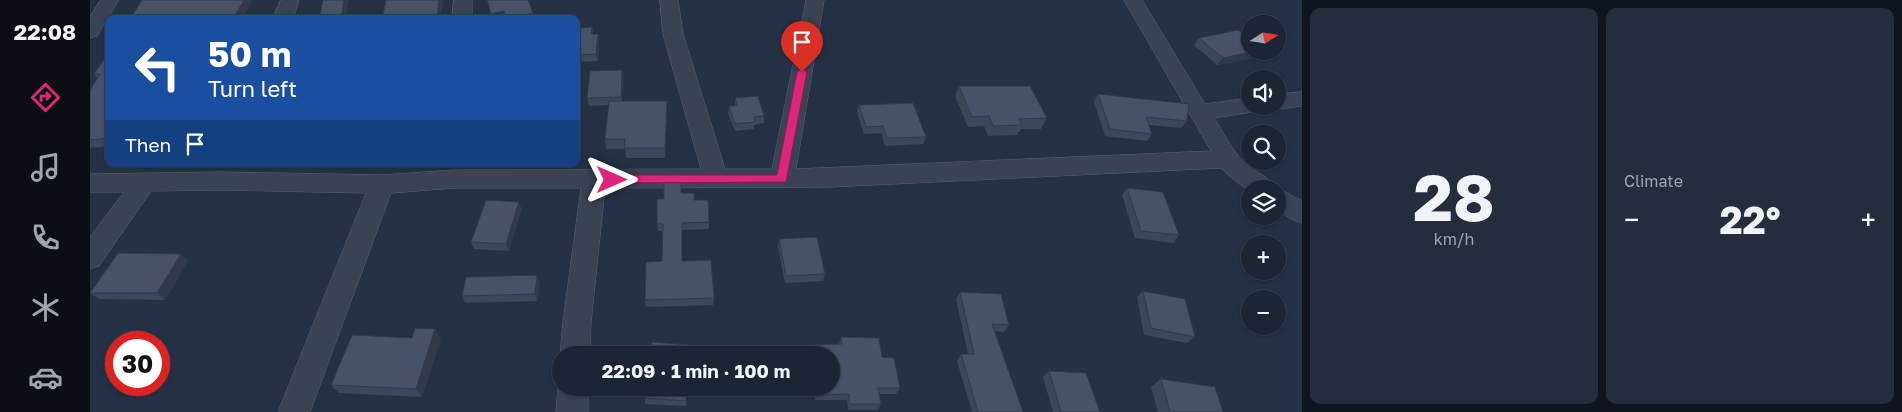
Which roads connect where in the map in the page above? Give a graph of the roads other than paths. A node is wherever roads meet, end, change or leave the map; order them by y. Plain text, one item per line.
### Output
1 (110, 0) edge
2 (290, 0) edge
3 (463, 0) edge
4 (669, 0) edge
5 (815, 0) edge
6 (1133, 0) edge
7 (284, 15) edge
8 (462, 15) edge
9 (90, 32) edge
10 (1302, 99) edge
11 (1286, 101) edge
12 (1241, 107) edge
13 (1200, 112) junction
14 (1227, 160) junction
15 (455, 171) edge
16 (224, 172) edge
17 (716, 179) junction
18 (782, 179) junction
19 (594, 180) junction
20 (1251, 180) edge
21 (144, 182) junction
22 (90, 183) edge
23 (382, 184) junction
24 (1286, 203) edge
25 (1302, 212) edge
26 (90, 258) edge
27 (576, 346) edge
28 (573, 396) edge
29 (294, 412) edge
30 (572, 412) edge

1 - 9 street
2 - 7 street
3 - 8 street
4 - 17 street
5 - 18 street
6 - 13 street
10 - 11 street
12 - 13 street
13 - 14 street
14 - 18 street
14 - 20 street
15 - 19 street
15 - 23 street
16 - 21 street
16 - 23 street
17 - 18 street
17 - 19 street
19 - 27 street
21 - 22 street
21 - 26 street
23 - 29 street
24 - 25 street
28 - 30 street

